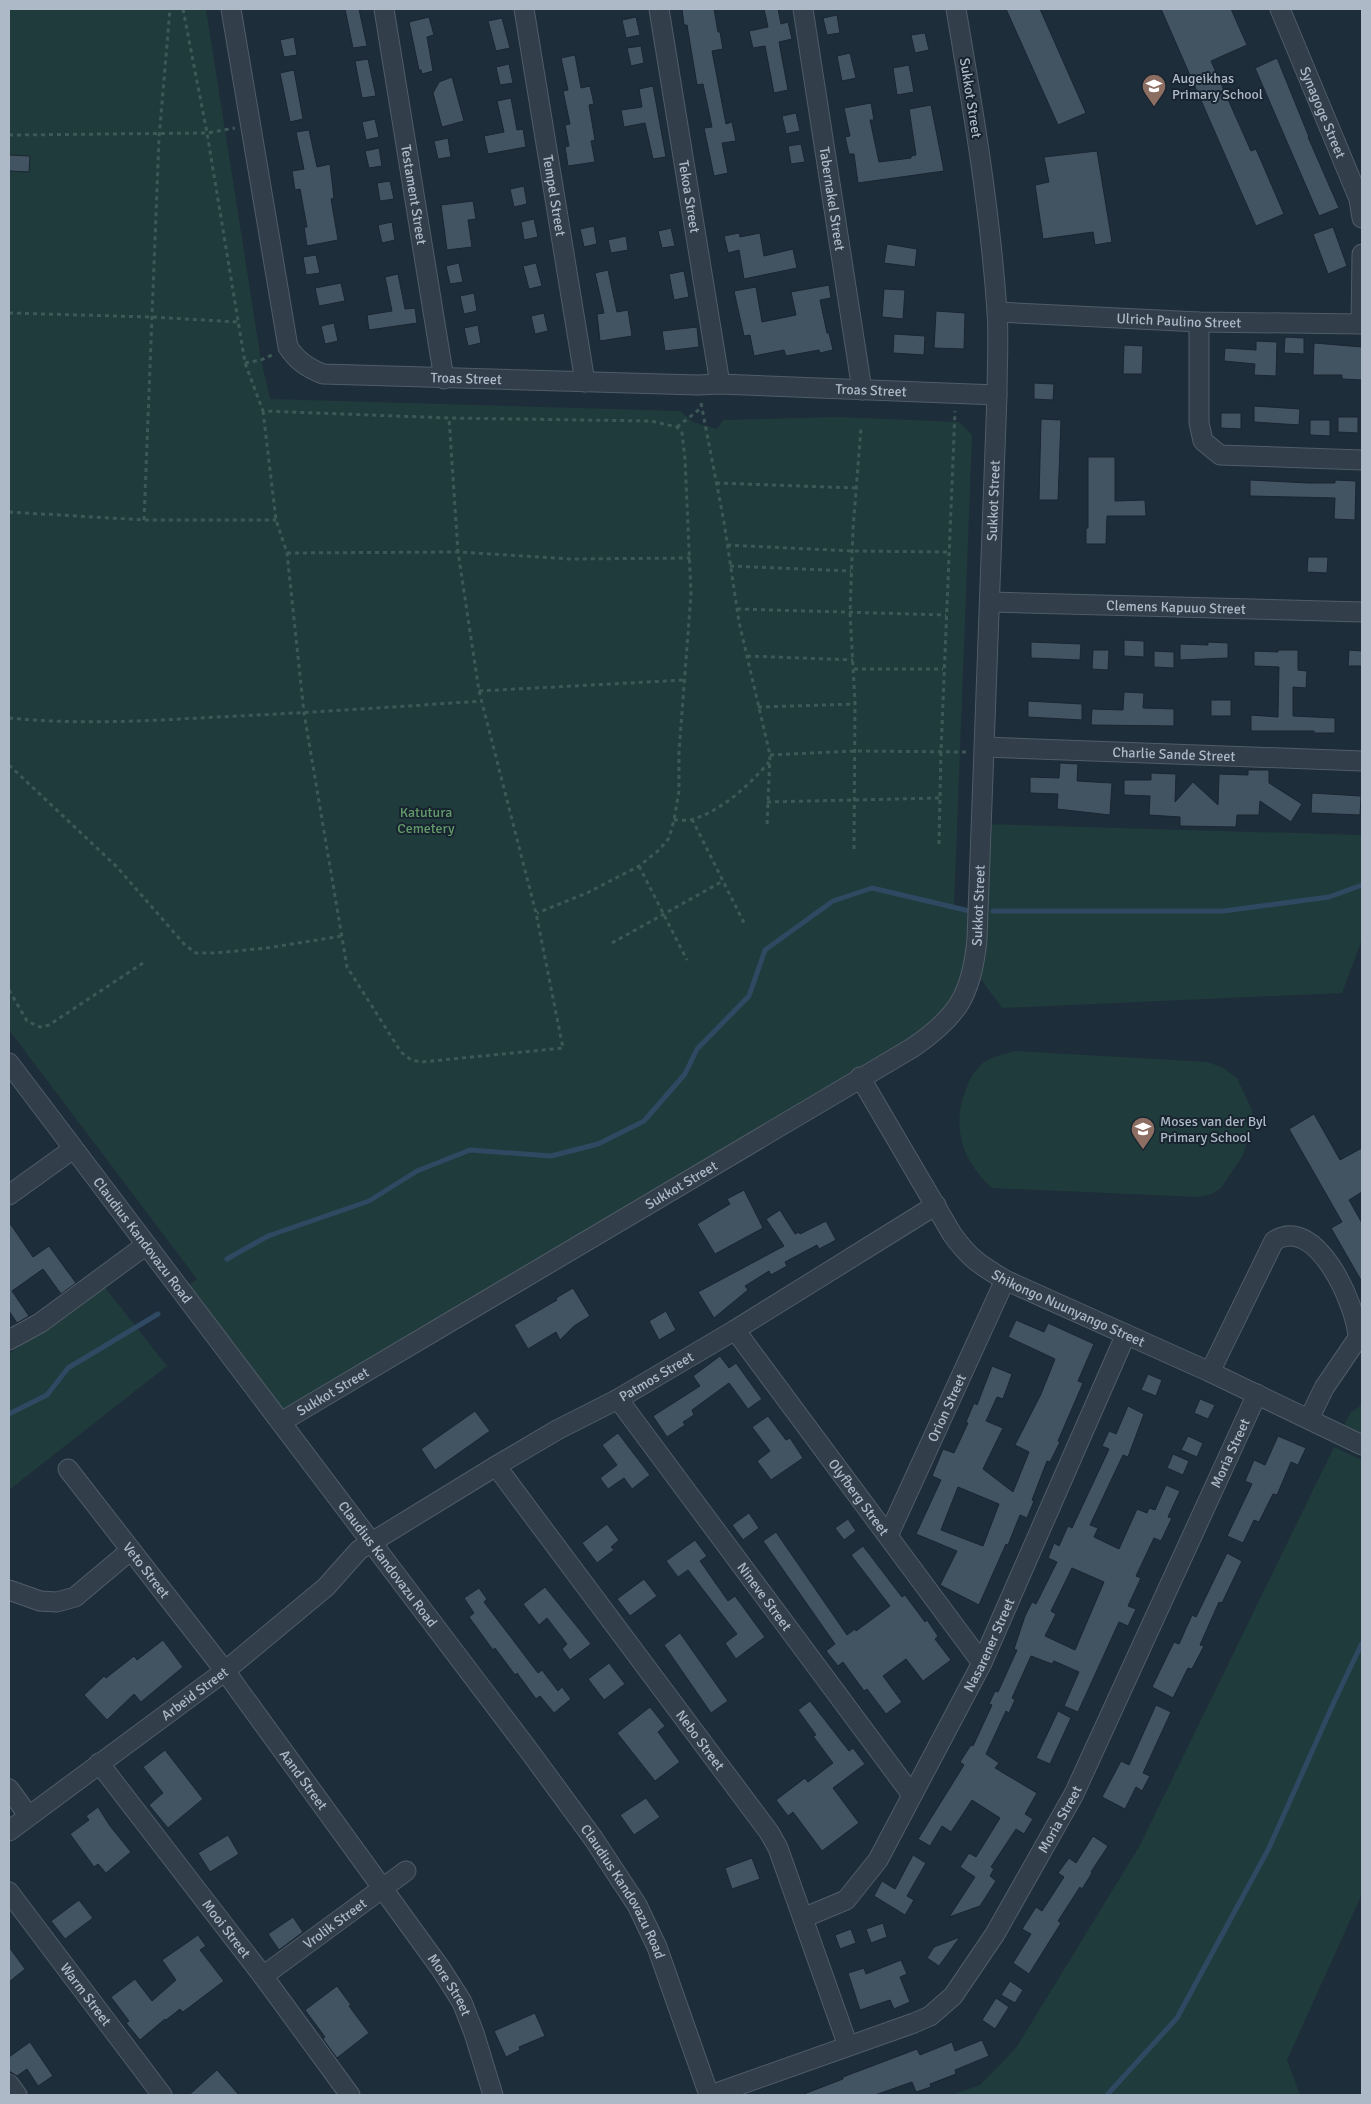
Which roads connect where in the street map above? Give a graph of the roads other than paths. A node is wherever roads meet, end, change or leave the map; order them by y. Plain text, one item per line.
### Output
1 (231, 9) edge
2 (384, 9) edge
3 (524, 9) edge
4 (659, 9) edge
5 (803, 9) edge
6 (956, 9) edge
7 (1280, 9) edge
8 (1362, 218) edge
9 (1362, 254) edge
10 (997, 312) junction
11 (1199, 322) junction
12 (1362, 324) edge
13 (444, 379) junction
14 (585, 382) junction
15 (711, 384) junction
16 (862, 390) junction
17 (997, 395) junction
18 (1362, 460) edge
19 (990, 602) junction
20 (1362, 612) edge
21 (985, 750) junction
22 (1362, 761) edge
23 (9, 1063) edge
24 (860, 1077) junction
25 (73, 1149) junction
26 (9, 1195) edge
27 (936, 1205) junction
28 (146, 1245) junction
29 (1005, 1280) junction
30 (734, 1330) junction
31 (1126, 1334) junction
32 (9, 1340) edge
33 (1210, 1372) junction
34 (1256, 1394) junction
35 (618, 1399) junction
36 (1309, 1419) junction
37 (281, 1422) junction
38 (1362, 1445) edge
39 (496, 1466) junction
40 (68, 1468) dead end
41 (888, 1536) junction
42 (371, 1542) junction
43 (131, 1550) junction
44 (9, 1590) edge
45 (982, 1663) junction
46 (225, 1670) junction
47 (98, 1763) junction
48 (9, 1789) edge
49 (912, 1795) junction
50 (28, 1815) junction
51 (9, 1831) edge
52 (406, 1871) dead end
53 (383, 1888) junction
54 (9, 1892) edge
55 (803, 1918) junction
56 (263, 1976) junction
57 (848, 2046) junction
58 (9, 2084) edge
59 (17, 2095) edge
60 (162, 2095) edge
61 (350, 2095) edge
62 (493, 2095) edge
63 (710, 2095) edge

1 - 13 street, Troas Street
2 - 13 street, Testament Street
3 - 14 street, Tempel Street
4 - 15 street, Tekoa Street
5 - 16 street, Tabernakel Street
6 - 10 street, Sukkot Street
7 - 8 street, Synagoge Street
9 - 12 street
10 - 11 street, Ulrich Paulino Street
10 - 17 street, Sukkot Street
11 - 12 street, Ulrich Paulino Street
11 - 18 street
13 - 14 street, Troas Street
14 - 15 street, Troas Street
15 - 16 street, Troas Street
16 - 17 street, Troas Street
17 - 19 street, Sukkot Street
19 - 20 street, Clemens Kapuuo Street
19 - 21 street, Sukkot Street
21 - 22 street, Charlie Sande Street
21 - 24 street, Sukkot Street
23 - 25 street, Claudius Kandovazu Road
24 - 27 street, Shikongo Nuunyango Street
24 - 37 street, Sukkot Street
25 - 26 street
25 - 28 street, Claudius Kandovazu Road
27 - 29 street, Shikongo Nuunyango Street
27 - 30 street, Patmos Street
28 - 32 street
28 - 37 street, Claudius Kandovazu Road
29 - 31 street, Shikongo Nuunyango Street
29 - 41 street, Orion Street
30 - 35 street, Patmos Street
30 - 41 street, Olyfberg Street
31 - 33 street, Shikongo Nuunyango Street
31 - 45 street, Nasarener Street
33 - 34 street, Shikongo Nuunyango Street
33 - 36 street
34 - 36 street, Shikongo Nuunyango Street
34 - 57 street, Moria Street
35 - 39 street, Patmos Street
35 - 49 street, Nineve Street
36 - 38 street, Shikongo Nuunyango Street
37 - 42 street, Claudius Kandovazu Road
39 - 42 street, Patmos Street
39 - 55 street, Nebo Street
40 - 43 street, Veto Street
41 - 45 street, Olyfberg Street
42 - 46 street, Arbeid Street
42 - 63 street, Claudius Kandovazu Road
43 - 44 street
43 - 46 street, Veto Street
45 - 49 street, Nasarener Street
46 - 47 street, Arbeid Street
46 - 53 street, Aand Street
47 - 50 street, Arbeid Street
47 - 56 street, Mooi Street
48 - 50 street
49 - 55 street, Nasarener Street
50 - 51 street, Arbeid Street
52 - 53 street, Vrolik Street
53 - 56 street, Vrolik Street
53 - 62 street, More Street
54 - 60 street, Warm Street
55 - 57 street, Nebo Street
56 - 61 street, Mooi Street
57 - 63 street, Moria Street
58 - 59 street

